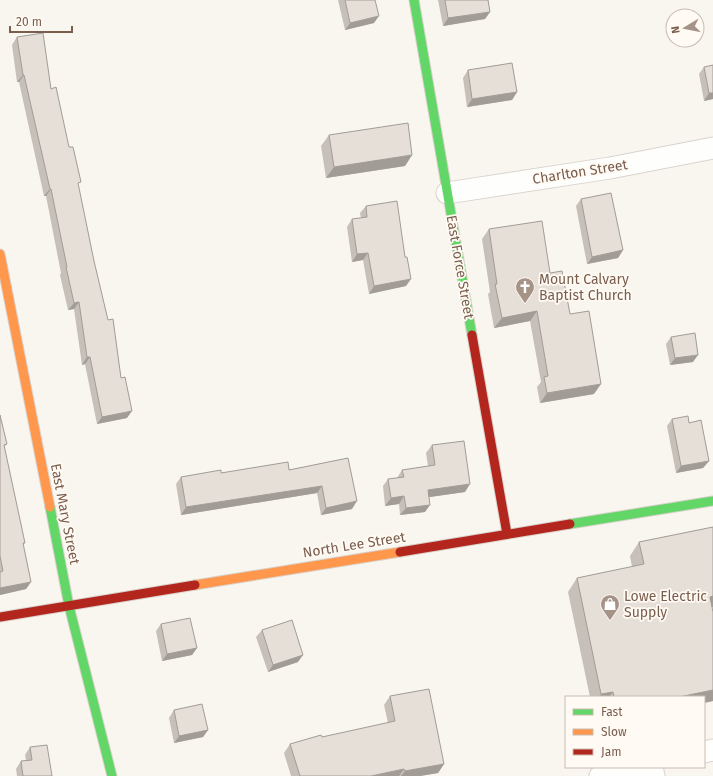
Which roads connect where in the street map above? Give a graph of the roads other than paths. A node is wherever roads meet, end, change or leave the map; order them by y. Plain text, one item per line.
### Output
1 (414, 0) edge
2 (713, 148) edge
3 (447, 193) junction
4 (0, 254) edge
5 (713, 501) edge
6 (507, 534) junction
7 (69, 606) junction
8 (0, 617) edge
9 (635, 768) edge
10 (112, 776) edge
11 (600, 776) edge

1 - 3 street, East Force Street
2 - 3 street, Charlton Street
3 - 6 street, East Force Street
4 - 7 street, East Mary Street
5 - 6 street, North Lee Street
6 - 7 street, North Lee Street
7 - 8 street, North Lee Street
7 - 10 street, East Mary Street
9 - 11 street

